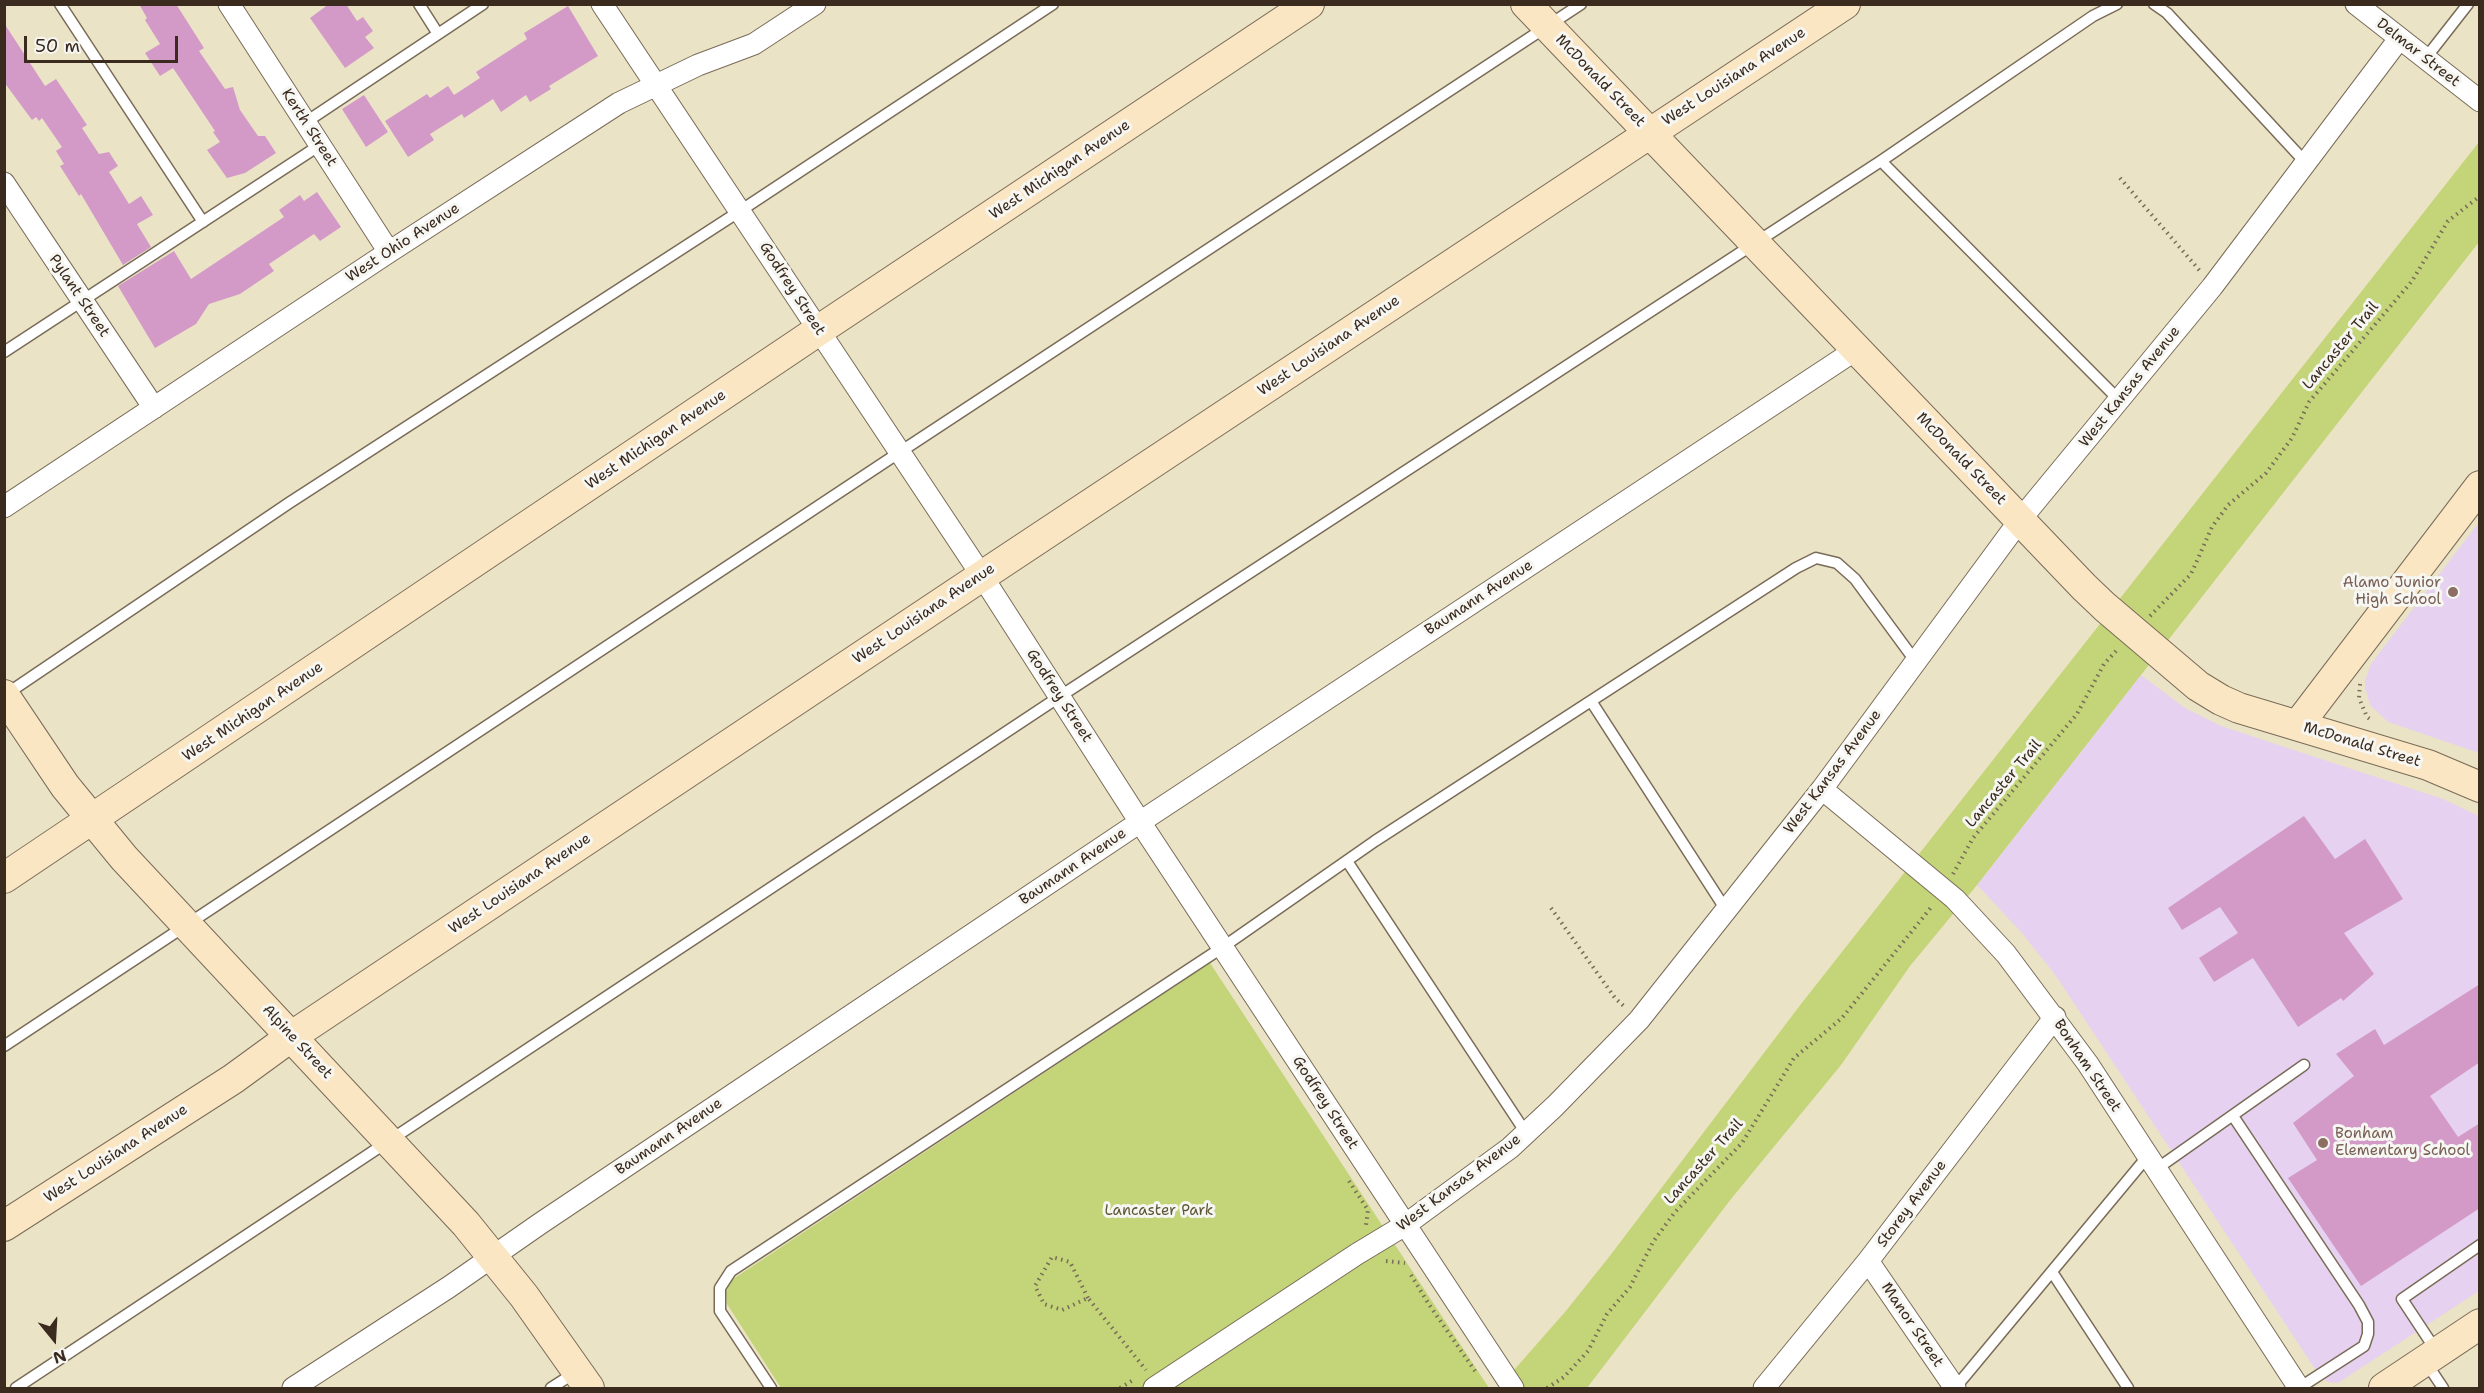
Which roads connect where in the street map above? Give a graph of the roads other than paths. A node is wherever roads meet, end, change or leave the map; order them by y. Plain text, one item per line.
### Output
1 (60, 4) edge
2 (229, 4) edge
3 (419, 4) edge
4 (483, 4) edge
5 (602, 4) edge
6 (815, 4) edge
7 (1053, 4) edge
8 (1309, 4) edge
9 (1526, 4) edge
10 (1581, 4) edge
11 (1845, 4) edge
12 (2117, 4) edge
13 (2154, 4) edge
14 (2356, 4) edge
15 (2468, 4) edge
16 (1547, 27) junction
17 (438, 34) junction
18 (2399, 39) junction
19 (2425, 59) junction
20 (657, 86) junction
21 (2480, 101) edge
22 (306, 122) junction
23 (1650, 133) junction
24 (320, 145) junction
25 (1881, 161) junction
26 (2306, 163) junction
27 (4, 183) edge
28 (740, 211) junction
29 (202, 222) junction
30 (1754, 242) junction
31 (390, 252) junction
32 (82, 300) junction
33 (819, 330) junction
34 (1857, 349) junction
35 (4, 352) edge
36 (2120, 401) junction
37 (154, 408) junction
38 (900, 452) junction
39 (2480, 486) edge
40 (4, 507) edge
41 (2020, 520) junction
42 (982, 576) junction
43 (1916, 662) junction
44 (4, 695) edge
45 (1059, 697) junction
46 (1591, 701) junction
47 (2298, 725) junction
48 (2480, 787) edge
49 (1822, 789) junction
50 (93, 820) junction
51 (1140, 822) junction
52 (1347, 861) junction
53 (4, 878) edge
54 (1726, 910) junction
55 (187, 924) junction
56 (1223, 947) junction
57 (2055, 1017) junction
58 (292, 1036) junction
59 (4, 1046) edge
60 (2304, 1065) dead end
61 (2233, 1116) junction
62 (1526, 1133) junction
63 (388, 1141) junction
64 (2151, 1163) junction
65 (1405, 1225) junction
66 (4, 1226) edge
67 (2480, 1245) edge
68 (492, 1256) junction
69 (1868, 1261) junction
70 (2052, 1272) junction
71 (2480, 1324) edge
72 (2431, 1357) junction
73 (583, 1380) edge
74 (1150, 1380) edge
75 (2299, 1388) edge
76 (16, 1389) edge
77 (293, 1389) edge
78 (551, 1389) edge
79 (771, 1389) edge
80 (1513, 1389) edge
81 (1764, 1389) edge
82 (1955, 1389) edge
83 (2128, 1389) edge
84 (2384, 1389) edge
85 (2443, 1389) edge

1 - 29 lane
2 - 22 street, Kerth Street
3 - 17 lane
4 - 17 lane
5 - 20 street, Godfrey Street
6 - 20 street, West Ohio Avenue
7 - 28 lane
8 - 33 street, West Michigan Avenue
9 - 16 street, McDonald Street
10 - 16 lane
11 - 23 street, West Louisiana Avenue
12 - 25 lane
13 - 26 lane
14 - 18 street, Delmar Street
15 - 19 lane
16 - 23 street, McDonald Street
16 - 38 lane
17 - 22 lane
18 - 19 street, Delmar Street
18 - 26 street, West Kansas Avenue
19 - 21 street, Delmar Street
20 - 28 street, Godfrey Street
20 - 31 street, West Ohio Avenue
22 - 24 street, Kerth Street
23 - 30 street, McDonald Street
23 - 42 street, West Louisiana Avenue
24 - 29 lane
24 - 31 street, Kerth Street
25 - 30 lane
25 - 36 lane
26 - 36 street, West Kansas Avenue
27 - 32 street, Pylant Street
28 - 33 street, Godfrey Street
28 - 44 lane
29 - 32 lane
30 - 34 street, McDonald Street
30 - 45 lane
31 - 37 street, West Ohio Avenue
32 - 35 lane
32 - 37 street, Pylant Street
33 - 38 street, Godfrey Street
33 - 50 street, West Michigan Avenue
34 - 41 street, McDonald Street
34 - 51 street, Baumann Avenue
36 - 41 street, West Kansas Avenue
37 - 40 street, West Ohio Avenue
38 - 42 street, Godfrey Street
38 - 55 lane
39 - 47 street
41 - 43 street, West Kansas Avenue
41 - 47 street, McDonald Street
42 - 45 street, Godfrey Street
42 - 58 street, West Louisiana Avenue
43 - 46 lane
43 - 49 street, West Kansas Avenue
44 - 50 street, Alpine Street
45 - 51 street, Godfrey Street
45 - 63 lane
46 - 52 lane
46 - 54 lane
47 - 48 street, McDonald Street
49 - 54 street, West Kansas Avenue
49 - 57 street, Bonham Street
50 - 53 street, West Michigan Avenue
50 - 55 street, Alpine Street
51 - 56 street, Godfrey Street
51 - 68 street, Baumann Avenue
52 - 56 lane
52 - 62 lane
54 - 62 street, West Kansas Avenue
55 - 58 street, Alpine Street
55 - 59 lane
56 - 65 street, Godfrey Street
56 - 79 lane
57 - 64 street, Bonham Street
57 - 69 street, Storey Avenue
58 - 63 street, Alpine Street
58 - 66 street, West Louisiana Avenue
60 - 61 lane
61 - 64 lane
61 - 75 lane
62 - 65 street, West Kansas Avenue
63 - 68 street, Alpine Street
63 - 76 lane
64 - 70 lane
64 - 75 street, Bonham Street
65 - 74 street, West Kansas Avenue
65 - 80 street, Godfrey Street
67 - 72 lane
68 - 73 street, Alpine Street
68 - 77 street, Baumann Avenue
69 - 81 street, Storey Avenue
69 - 82 street, Manor Street
70 - 82 lane
70 - 83 lane
71 - 72 street
72 - 84 street
72 - 85 lane
73 - 78 lane

